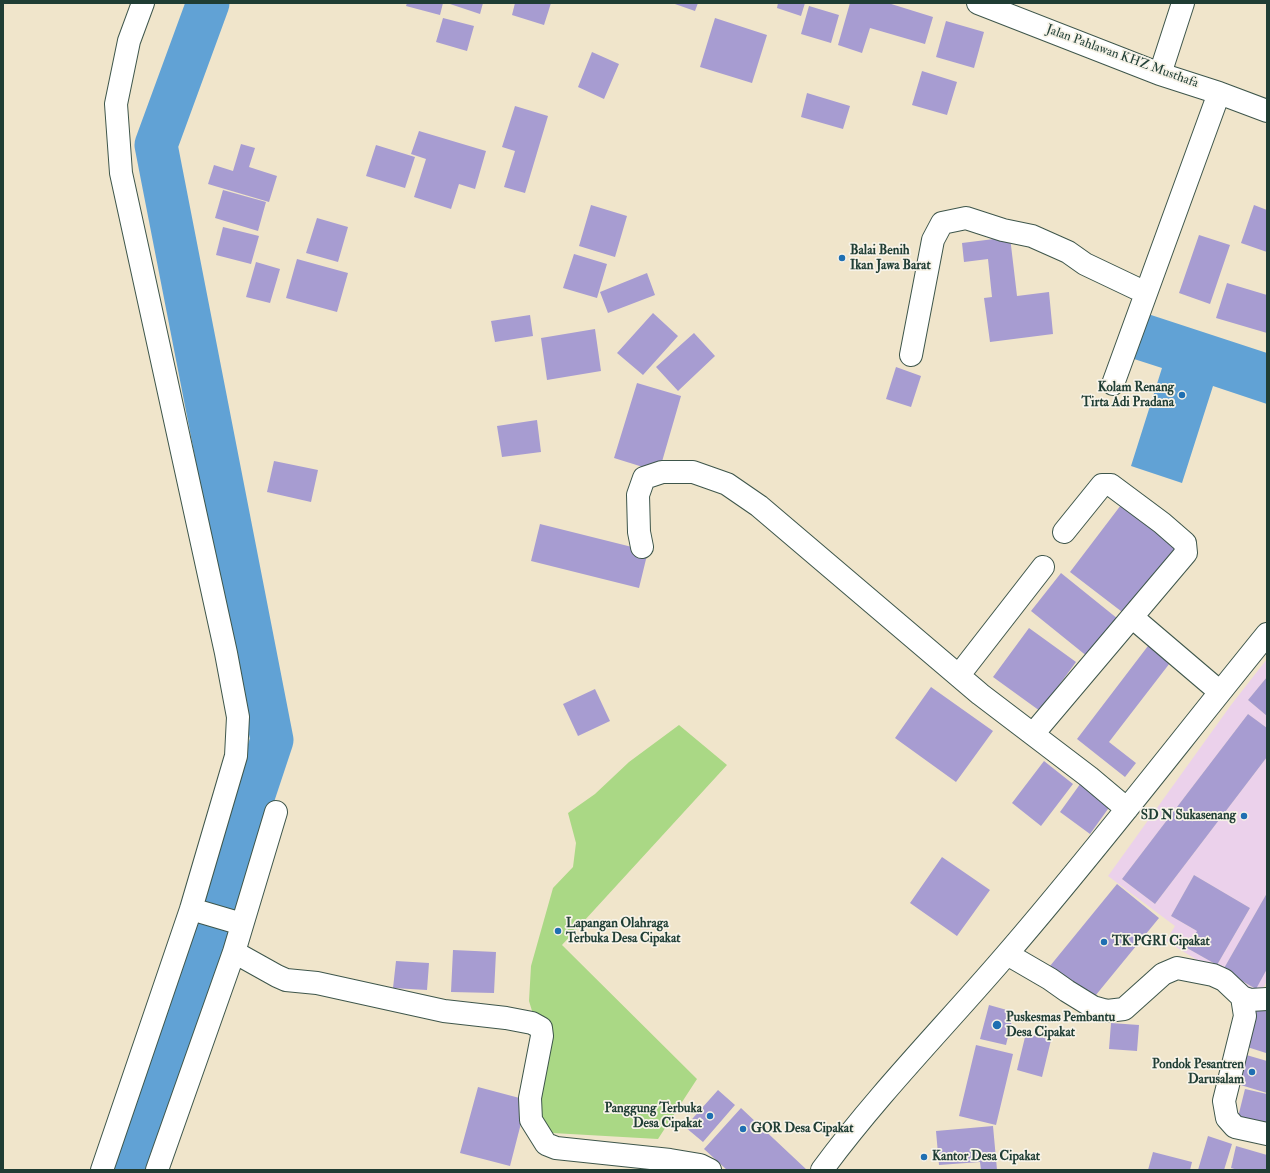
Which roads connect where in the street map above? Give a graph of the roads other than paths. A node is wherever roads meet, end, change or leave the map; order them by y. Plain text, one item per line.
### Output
1 (143, 3) edge
2 (978, 3) edge
3 (1183, 3) edge
4 (1160, 74) junction
5 (1219, 93) junction
6 (1267, 111) edge
7 (1146, 293) junction
8 (911, 355) dead end
9 (1113, 384) dead end
10 (1064, 532) dead end
11 (642, 547) dead end
12 (1042, 567) dead end
13 (1132, 617) junction
14 (1267, 634) edge
15 (959, 675) junction
16 (1220, 692) junction
17 (1033, 734) junction
18 (1127, 809) junction
19 (276, 812) dead end
20 (197, 910) junction
21 (239, 923) junction
22 (234, 952) junction
23 (1007, 954) junction
24 (1242, 998) junction
25 (1267, 999) edge
26 (1267, 1134) edge
27 (102, 1170) edge
28 (157, 1170) edge
29 (710, 1170) edge
30 (822, 1170) edge

1 - 20 street
2 - 4 street, Jalan Pahlawan KHZ Musthafa
3 - 4 street
4 - 5 street, Jalan Pahlawan KHZ Musthafa
5 - 6 street, Jalan Pahlawan KHZ Musthafa
5 - 7 street
7 - 8 street
7 - 9 street
10 - 13 street
11 - 15 street
12 - 15 street
13 - 16 street
13 - 17 street
14 - 16 street
15 - 17 street
16 - 18 street
17 - 18 street
18 - 23 street
19 - 21 street
20 - 21 street
20 - 27 street
21 - 22 street
22 - 28 street
22 - 29 street
23 - 24 street
23 - 30 street
24 - 25 street
24 - 26 street

